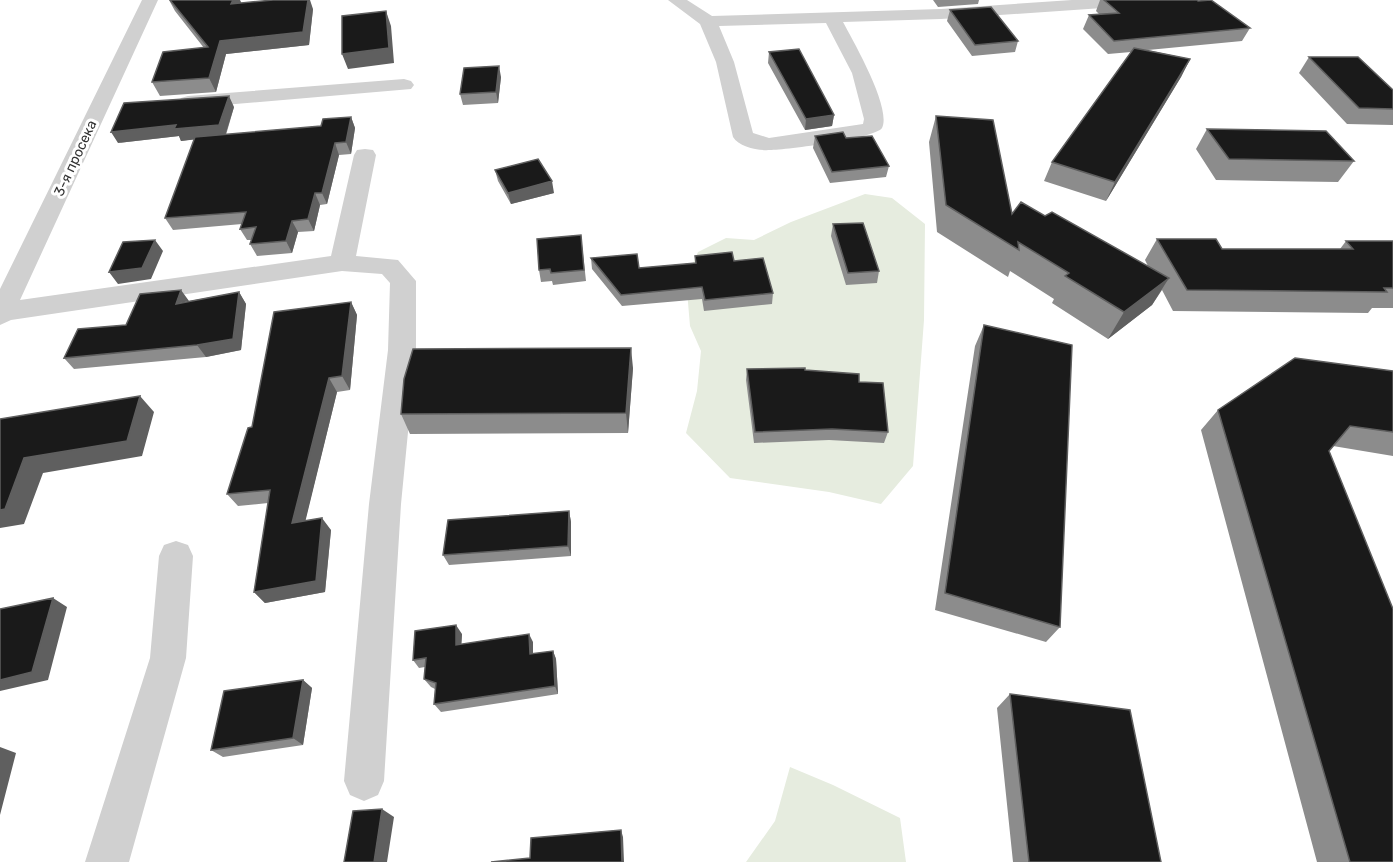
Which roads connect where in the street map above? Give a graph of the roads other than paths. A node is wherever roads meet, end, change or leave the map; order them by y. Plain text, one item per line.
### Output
1 (150, 0) edge
2 (676, 0) edge
3 (1146, 0) edge
4 (1040, 3) edge
5 (832, 18) junction
6 (708, 21) junction
7 (404, 85) dead end
8 (169, 103) edge
9 (122, 107) edge
10 (99, 109) junction
11 (365, 155) dead end
12 (342, 263) junction
13 (1, 314) edge
14 (176, 556) dead end
15 (364, 781) dead end
16 (107, 862) edge

1 - 10 street, 3-я просека
2 - 6 street
3 - 4 street
4 - 5 street
5 - 6 street
5 - 6 street
7 - 8 street
9 - 10 street
10 - 13 street, 3-я просека
11 - 12 street
12 - 13 street
12 - 15 street
14 - 16 street

